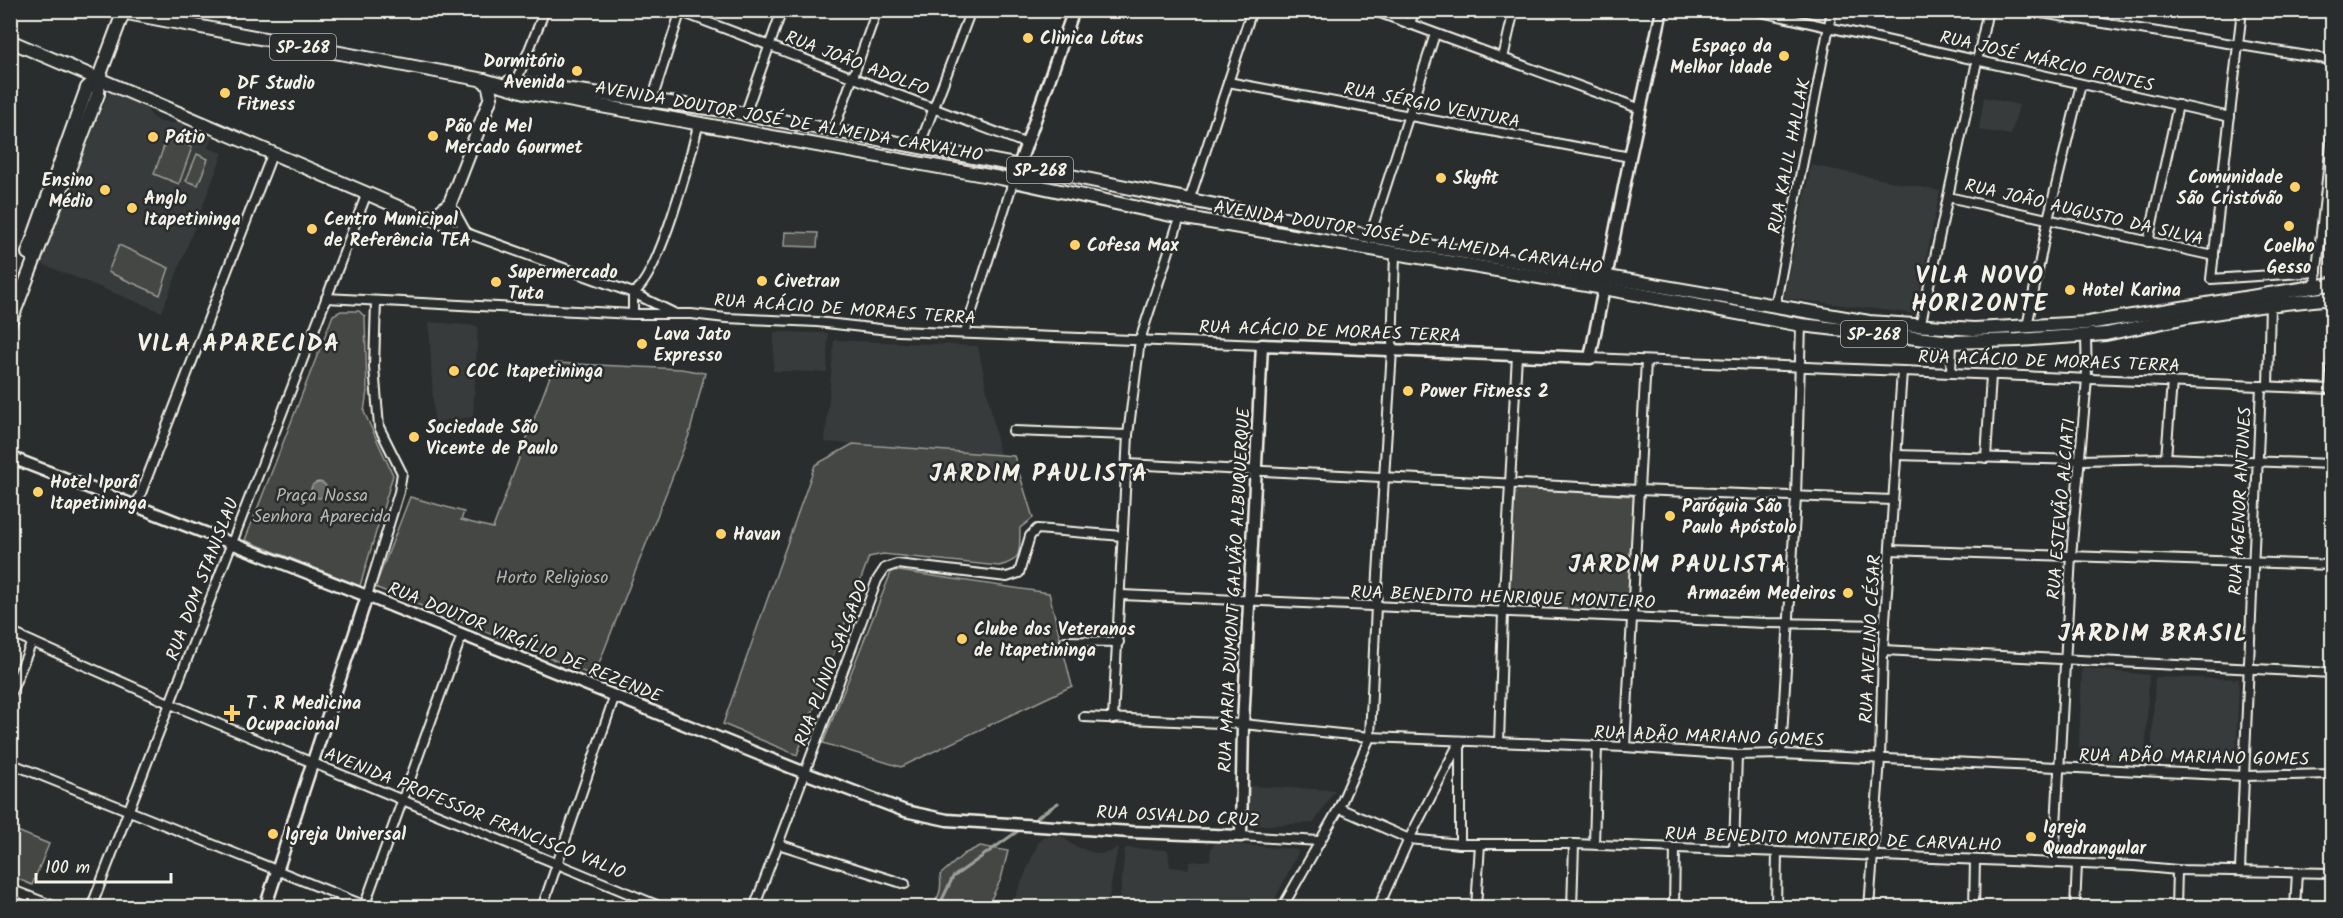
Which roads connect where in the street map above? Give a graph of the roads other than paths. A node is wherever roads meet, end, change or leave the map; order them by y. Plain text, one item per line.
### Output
1 (545, 10) edge
2 (782, 10) edge
3 (877, 10) edge
4 (971, 10) edge
5 (1074, 10) edge
6 (1252, 10) edge
7 (1372, 10) edge
8 (1414, 10) edge
9 (1514, 10) edge
10 (1662, 10) edge
11 (1752, 10) edge
12 (1832, 10) edge
13 (1988, 10) edge
14 (2022, 10) edge
15 (2242, 10) edge
16 (120, 11) edge
17 (679, 11) edge
18 (1410, 25) junction
19 (1829, 28) junction
20 (1435, 34) junction
21 (10, 41) edge
22 (2238, 45) junction
23 (770, 47) junction
24 (1503, 58) junction
25 (2332, 60) edge
26 (1977, 61) junction
27 (99, 77) junction
28 (853, 77) junction
29 (484, 80) junction
30 (1228, 82) junction
31 (2081, 84) junction
32 (500, 85) junction
33 (514, 85) junction
34 (491, 97) junction
35 (652, 100) junction
36 (2178, 105) junction
37 (933, 108) junction
38 (1641, 109) junction
39 (745, 115) junction
40 (1409, 116) junction
41 (2230, 117) junction
42 (695, 121) junction
43 (833, 132) junction
44 (2332, 134) edge
45 (1028, 144) junction
46 (919, 147) junction
47 (273, 152) junction
48 (1630, 157) junction
49 (1020, 166) junction
50 (1013, 182) junction
51 (367, 193) junction
52 (1948, 197) junction
53 (1189, 201) junction
54 (450, 204) junction
55 (1180, 217) junction
56 (424, 218) junction
57 (2048, 219) junction
58 (466, 232) junction
59 (1370, 236) junction
60 (2148, 242) junction
61 (1395, 254) junction
62 (2214, 256) junction
63 (2317, 272) junction
64 (1604, 283) junction
65 (2332, 284) edge
66 (2315, 286) junction
67 (633, 294) junction
68 (326, 298) junction
69 (2332, 298) edge
70 (15, 299) edge
71 (376, 301) junction
72 (2270, 304) junction
73 (1775, 307) junction
74 (633, 314) junction
75 (678, 315) junction
76 (10, 323) edge
77 (1801, 325) junction
78 (1920, 327) junction
79 (2027, 327) junction
80 (965, 333) junction
81 (2086, 337) junction
82 (1140, 340) junction
83 (1952, 342) junction
84 (1262, 345) junction
85 (1392, 350) junction
86 (1517, 356) junction
87 (1590, 358) junction
88 (2332, 360) edge
89 (1646, 361) junction
90 (1801, 367) junction
91 (1902, 371) junction
92 (1951, 373) junction
93 (1991, 375) junction
94 (2087, 379) junction
95 (2172, 382) junction
96 (2265, 386) junction
97 (2331, 388) edge
98 (1013, 431) dead end
99 (1128, 435) junction
100 (1896, 455) junction
101 (10, 457) edge
102 (1986, 458) junction
103 (2166, 458) junction
104 (2081, 460) junction
105 (2258, 461) junction
106 (1127, 464) junction
107 (2332, 464) edge
108 (1255, 470) junction
109 (1384, 477) junction
110 (1510, 484) junction
111 (1638, 490) junction
112 (1796, 497) junction
113 (1892, 500) junction
114 (136, 506) junction
115 (1123, 536) junction
116 (232, 544) junction
117 (1890, 550) junction
118 (2071, 556) junction
119 (2253, 562) junction
120 (2332, 565) edge
121 (367, 596) junction
122 (1121, 596) junction
123 (1249, 601) junction
124 (1376, 606) junction
125 (1503, 612) junction
126 (1631, 617) junction
127 (1790, 624) junction
128 (1885, 625) junction
129 (10, 632) edge
130 (462, 635) junction
131 (1065, 641) dead end
132 (32, 642) junction
133 (1119, 642) junction
134 (1883, 650) junction
135 (2065, 660) junction
136 (2247, 669) junction
137 (2332, 673) edge
138 (10, 695) edge
139 (615, 695) junction
140 (171, 704) junction
141 (1084, 717) dead end
142 (1113, 719) junction
143 (1243, 724) junction
144 (1370, 737) junction
145 (1460, 741) junction
146 (1499, 743) junction
147 (1597, 747) junction
148 (1624, 747) junction
149 (1737, 754) junction
150 (1781, 754) junction
151 (1880, 759) junction
152 (10, 762) edge
153 (312, 762) junction
154 (2060, 768) junction
155 (1445, 770) junction
156 (1459, 772) junction
157 (805, 774) junction
158 (2332, 774) edge
159 (2245, 776) junction
160 (402, 800) junction
161 (1339, 808) junction
162 (129, 810) junction
163 (1035, 827) joint
164 (1241, 836) junction
165 (1409, 839) junction
166 (1319, 841) junction
167 (778, 844) junction
168 (1460, 844) junction
169 (1480, 844) junction
170 (1574, 844) junction
171 (1594, 844) junction
172 (1675, 848) junction
173 (1734, 850) junction
174 (1777, 852) junction
175 (1872, 855) junction
176 (1975, 860) junction
177 (2054, 862) junction
178 (557, 863) junction
179 (2077, 864) junction
180 (276, 869) junction
181 (2177, 870) junction
182 (2240, 870) junction
183 (2297, 872) junction
184 (2332, 873) edge
185 (905, 884) dead end
186 (10, 889) edge
187 (366, 907) edge
188 (59, 908) edge
189 (91, 908) edge
190 (265, 908) edge
191 (542, 908) edge
192 (664, 908) edge
193 (754, 908) edge
194 (1282, 908) edge
195 (1378, 908) edge
196 (1476, 908) edge
197 (1572, 908) edge
198 (1674, 908) edge
199 (1776, 908) edge
200 (1869, 908) edge
201 (1974, 908) edge
202 (2075, 908) edge
203 (2176, 908) edge
204 (2295, 908) edge

1 - 33 street
2 - 23 street
3 - 28 street
4 - 37 street
5 - 45 street
6 - 30 street
7 - 18 street
8 - 18 street
9 - 24 street
10 - 38 street
11 - 19 street, RUA JOSÉ MÁRCIO FONTES
12 - 19 street, RUA KALIL HALLAK
13 - 26 street
14 - 22 street
15 - 22 street
16 - 27 main road
16 - 29 main road, AVENIDA DOUTOR JOSÉ DE ALMEIDA CARVALHO / SP-268
17 - 23 street, RUA JOÃO ADOLFO
17 - 35 street
18 - 20 street
19 - 26 street, RUA JOSÉ MÁRCIO FONTES
19 - 73 street, RUA KALIL HALLAK
20 - 24 street
20 - 40 street
21 - 27 main road
22 - 25 street
22 - 41 street
23 - 28 street, RUA JOÃO ADOLFO
23 - 39 street
24 - 38 street
26 - 31 street, RUA JOSÉ MÁRCIO FONTES
26 - 52 street
27 - 47 main road
27 - 70 main road
28 - 37 street, RUA JOÃO ADOLFO
28 - 43 street
29 - 32 main road, AVENIDA DOUTOR JOSÉ DE ALMEIDA CARVALHO / SP-268
29 - 33 main road, AVENIDA DOUTOR JOSÉ DE ALMEIDA CARVALHO / SP-268
29 - 34 main road
30 - 40 street, RUA SÉRGIO VENTURA
30 - 53 street
31 - 36 street, RUA JOSÉ MÁRCIO FONTES
31 - 57 street
32 - 33 main road, AVENIDA DOUTOR JOSÉ DE ALMEIDA CARVALHO / SP-268
32 - 34 main road
33 - 35 main road, AVENIDA DOUTOR JOSÉ DE ALMEIDA CARVALHO / SP-268
33 - 42 main road, AVENIDA DOUTOR JOSÉ DE ALMEIDA CARVALHO / SP-268
34 - 54 main road
35 - 39 main road, AVENIDA DOUTOR JOSÉ DE ALMEIDA CARVALHO / SP-268
36 - 41 street, RUA JOSÉ MÁRCIO FONTES
36 - 60 street
37 - 45 street, RUA JOÃO ADOLFO
37 - 46 street
38 - 48 street
39 - 43 main road, AVENIDA DOUTOR JOSÉ DE ALMEIDA CARVALHO / SP-268
40 - 48 street, RUA SÉRGIO VENTURA
40 - 59 street
41 - 62 street
42 - 50 main road, AVENIDA DOUTOR JOSÉ DE ALMEIDA CARVALHO / SP-268
42 - 67 street
43 - 46 main road, AVENIDA DOUTOR JOSÉ DE ALMEIDA CARVALHO / SP-268
44 - 63 street
45 - 49 street
46 - 49 main road, AVENIDA DOUTOR JOSÉ DE ALMEIDA CARVALHO / SP-268
47 - 51 main road
47 - 114 street
48 - 64 street
49 - 50 street
49 - 53 main road, AVENIDA DOUTOR JOSÉ DE ALMEIDA CARVALHO / SP-268
50 - 55 main road, AVENIDA DOUTOR JOSÉ DE ALMEIDA CARVALHO / SP-268
50 - 80 street
51 - 56 main road
51 - 68 street, RUA DOM STANISLAU
52 - 57 street, RUA JOÃO AUGUSTO DA SILVA
52 - 78 street
53 - 59 main road, AVENIDA DOUTOR JOSÉ DE ALMEIDA CARVALHO / SP-268
54 - 56 main road
54 - 58 street
55 - 61 main road, AVENIDA DOUTOR JOSÉ DE ALMEIDA CARVALHO / SP-268
55 - 82 street
56 - 58 street
57 - 60 street, RUA JOÃO AUGUSTO DA SILVA
57 - 79 street
58 - 67 street
59 - 64 main road, AVENIDA DOUTOR JOSÉ DE ALMEIDA CARVALHO / SP-268
60 - 62 street, RUA JOÃO AUGUSTO DA SILVA
61 - 64 main road, AVENIDA DOUTOR JOSÉ DE ALMEIDA CARVALHO / SP-268
61 - 85 street
62 - 63 street
63 - 66 street
64 - 73 main road, AVENIDA DOUTOR JOSÉ DE ALMEIDA CARVALHO / SP-268
64 - 77 main road, AVENIDA DOUTOR JOSÉ DE ALMEIDA CARVALHO / SP-268
64 - 87 street
65 - 66 main road, AVENIDA DOUTOR JOSÉ DE ALMEIDA CARVALHO / SP-268
66 - 79 main road, AVENIDA DOUTOR JOSÉ DE ALMEIDA CARVALHO / SP-268
67 - 74 street
67 - 75 street
68 - 71 street, RUA ACÁCIO DE MORAES TERRA
68 - 116 street, RUA DOM STANISLAU
69 - 72 main road, AVENIDA DOUTOR JOSÉ DE ALMEIDA CARVALHO / SP-268
70 - 76 main road
71 - 74 street, RUA ACÁCIO DE MORAES TERRA
71 - 121 street
72 - 81 main road, AVENIDA DOUTOR JOSÉ DE ALMEIDA CARVALHO / SP-268
72 - 96 street, RUA AGENOR ANTUNES
73 - 78 main road, AVENIDA DOUTOR JOSÉ DE ALMEIDA CARVALHO / SP-268
74 - 75 street, RUA ACÁCIO DE MORAES TERRA
75 - 80 street, RUA ACÁCIO DE MORAES TERRA
77 - 83 main road, AVENIDA DOUTOR JOSÉ DE ALMEIDA CARVALHO / SP-268
77 - 90 street
78 - 79 main road, AVENIDA DOUTOR JOSÉ DE ALMEIDA CARVALHO / SP-268
80 - 82 street, RUA ACÁCIO DE MORAES TERRA
81 - 83 main road, AVENIDA DOUTOR JOSÉ DE ALMEIDA CARVALHO / SP-268
81 - 94 street, RUA ESTEVÃO ALCIATI
82 - 84 street, RUA ACÁCIO DE MORAES TERRA
82 - 99 street
83 - 92 street
84 - 85 street, RUA ACÁCIO DE MORAES TERRA
84 - 108 street, RUA MARIA DUMONT GALVÃO ALBUQUERQUE
85 - 86 street, RUA ACÁCIO DE MORAES TERRA
85 - 109 street
86 - 87 street, RUA ACÁCIO DE MORAES TERRA
86 - 110 street
87 - 89 street, RUA ACÁCIO DE MORAES TERRA
88 - 97 street
89 - 90 street, RUA ACÁCIO DE MORAES TERRA
89 - 111 street
90 - 91 street, RUA ACÁCIO DE MORAES TERRA
90 - 112 street
91 - 92 street, RUA ACÁCIO DE MORAES TERRA
91 - 100 street, RUA AVELINO CÉSAR
92 - 93 street, RUA ACÁCIO DE MORAES TERRA
93 - 94 street, RUA ACÁCIO DE MORAES TERRA
93 - 102 street
94 - 95 street, RUA ACÁCIO DE MORAES TERRA
94 - 104 street, RUA ESTEVÃO ALCIATI
95 - 96 street, RUA ACÁCIO DE MORAES TERRA
95 - 103 street
96 - 97 street, RUA ACÁCIO DE MORAES TERRA
96 - 105 street, RUA AGENOR ANTUNES
98 - 99 street
99 - 106 street
100 - 102 street
100 - 113 street, RUA AVELINO CÉSAR
101 - 114 street, RUA DOUTOR VIRGÍLIO DE REZENDE
102 - 104 street
103 - 104 street
103 - 105 street
104 - 118 street, RUA ESTEVÃO ALCIATI
105 - 107 street
105 - 119 street, RUA AGENOR ANTUNES
106 - 108 street
106 - 115 street
108 - 109 street
108 - 123 street, RUA MARIA DUMONT GALVÃO ALBUQUERQUE
109 - 110 street
109 - 124 street
110 - 111 street
110 - 125 street
111 - 112 street
111 - 126 street
112 - 113 street
112 - 127 street
113 - 117 street, RUA AVELINO CÉSAR
114 - 116 street, RUA DOUTOR VIRGÍLIO DE REZENDE
115 - 122 street
115 - 157 street, RUA PLÍNIO SALGADO
116 - 121 street, RUA DOUTOR VIRGÍLIO DE REZENDE
116 - 140 street, RUA DOM STANISLAU
117 - 118 street
117 - 128 street, RUA AVELINO CÉSAR
118 - 119 street
118 - 135 street, RUA ESTEVÃO ALCIATI
119 - 120 street
119 - 136 street, RUA AGENOR ANTUNES
121 - 130 street, RUA DOUTOR VIRGÍLIO DE REZENDE
121 - 153 street
122 - 123 street, RUA BENEDITO HENRIQUE MONTEIRO
122 - 133 street
123 - 124 street, RUA BENEDITO HENRIQUE MONTEIRO
123 - 143 street, RUA MARIA DUMONT GALVÃO ALBUQUERQUE
124 - 125 street, RUA BENEDITO HENRIQUE MONTEIRO
124 - 144 street
125 - 126 street, RUA BENEDITO HENRIQUE MONTEIRO
125 - 146 street
126 - 127 street, RUA BENEDITO HENRIQUE MONTEIRO
126 - 148 street
127 - 128 street, RUA BENEDITO HENRIQUE MONTEIRO
127 - 150 street
128 - 134 street, RUA AVELINO CÉSAR
129 - 132 street, AVENIDA PROFESSOR FRANCISCO VALIO
130 - 139 street, RUA DOUTOR VIRGÍLIO DE REZENDE
130 - 160 street
131 - 133 street
132 - 138 street
132 - 140 street, AVENIDA PROFESSOR FRANCISCO VALIO
133 - 142 street
134 - 135 street
134 - 151 street, RUA AVELINO CÉSAR
135 - 136 street
135 - 154 street, RUA ESTEVÃO ALCIATI
136 - 137 street
136 - 159 street, RUA AGENOR ANTUNES
139 - 157 street, RUA DOUTOR VIRGÍLIO DE REZENDE
139 - 178 street
140 - 153 street, AVENIDA PROFESSOR FRANCISCO VALIO
140 - 162 street, RUA DOM STANISLAU
141 - 142 street, RUA ADÃO MARIANO GOMES
142 - 143 street, RUA ADÃO MARIANO GOMES
143 - 144 street, RUA ADÃO MARIANO GOMES
143 - 164 street, RUA MARIA DUMONT GALVÃO ALBUQUERQUE
144 - 145 street, RUA ADÃO MARIANO GOMES
144 - 161 street
145 - 146 street, RUA ADÃO MARIANO GOMES
145 - 155 street
145 - 156 street
146 - 147 street, RUA ADÃO MARIANO GOMES
147 - 148 street, RUA ADÃO MARIANO GOMES
147 - 171 street
148 - 149 street, RUA ADÃO MARIANO GOMES
149 - 150 street, RUA ADÃO MARIANO GOMES
149 - 173 street
150 - 151 street, RUA ADÃO MARIANO GOMES
151 - 154 street, RUA ADÃO MARIANO GOMES
151 - 175 street, RUA AVELINO CÉSAR
152 - 162 street
153 - 160 street, AVENIDA PROFESSOR FRANCISCO VALIO
153 - 180 street
154 - 159 street, RUA ADÃO MARIANO GOMES
154 - 177 street, RUA ESTEVÃO ALCIATI
155 - 156 street
155 - 165 street
156 - 168 street
157 - 163 street, RUA DOUTOR VIRGÍLIO DE REZENDE
157 - 167 street, RUA PLÍNIO SALGADO
158 - 159 street, RUA ADÃO MARIANO GOMES
159 - 182 street, RUA AGENOR ANTUNES
160 - 178 street, AVENIDA PROFESSOR FRANCISCO VALIO
160 - 187 street
161 - 165 street, RUA BENEDITO MONTEIRO DE CARVALHO
161 - 166 street
162 - 180 street
162 - 189 street, RUA DOM STANISLAU
163 - 164 street, RUA OSVALDO CRUZ
164 - 166 street, RUA OSVALDO CRUZ
165 - 168 street, RUA BENEDITO MONTEIRO DE CARVALHO
165 - 195 street
166 - 194 street
167 - 185 street
167 - 193 street, RUA PLÍNIO SALGADO
168 - 169 street, RUA BENEDITO MONTEIRO DE CARVALHO
169 - 170 street, RUA BENEDITO MONTEIRO DE CARVALHO
169 - 196 street
170 - 171 street, RUA BENEDITO MONTEIRO DE CARVALHO
170 - 197 street
171 - 172 street, RUA BENEDITO MONTEIRO DE CARVALHO
172 - 173 street, RUA BENEDITO MONTEIRO DE CARVALHO
172 - 198 street
173 - 174 street, RUA BENEDITO MONTEIRO DE CARVALHO
174 - 175 street, RUA BENEDITO MONTEIRO DE CARVALHO
174 - 199 street
175 - 176 street, RUA BENEDITO MONTEIRO DE CARVALHO
175 - 200 street, RUA AVELINO CÉSAR
176 - 177 street, RUA BENEDITO MONTEIRO DE CARVALHO
176 - 201 street
177 - 179 street, RUA BENEDITO MONTEIRO DE CARVALHO
178 - 191 street
178 - 192 street, AVENIDA PROFESSOR FRANCISCO VALIO
179 - 181 street, RUA BENEDITO MONTEIRO DE CARVALHO
179 - 202 street
180 - 187 street
180 - 190 street
181 - 182 street, RUA BENEDITO MONTEIRO DE CARVALHO
181 - 203 street
182 - 183 street, RUA BENEDITO MONTEIRO DE CARVALHO
183 - 184 street, RUA BENEDITO MONTEIRO DE CARVALHO
183 - 204 street
186 - 188 street

